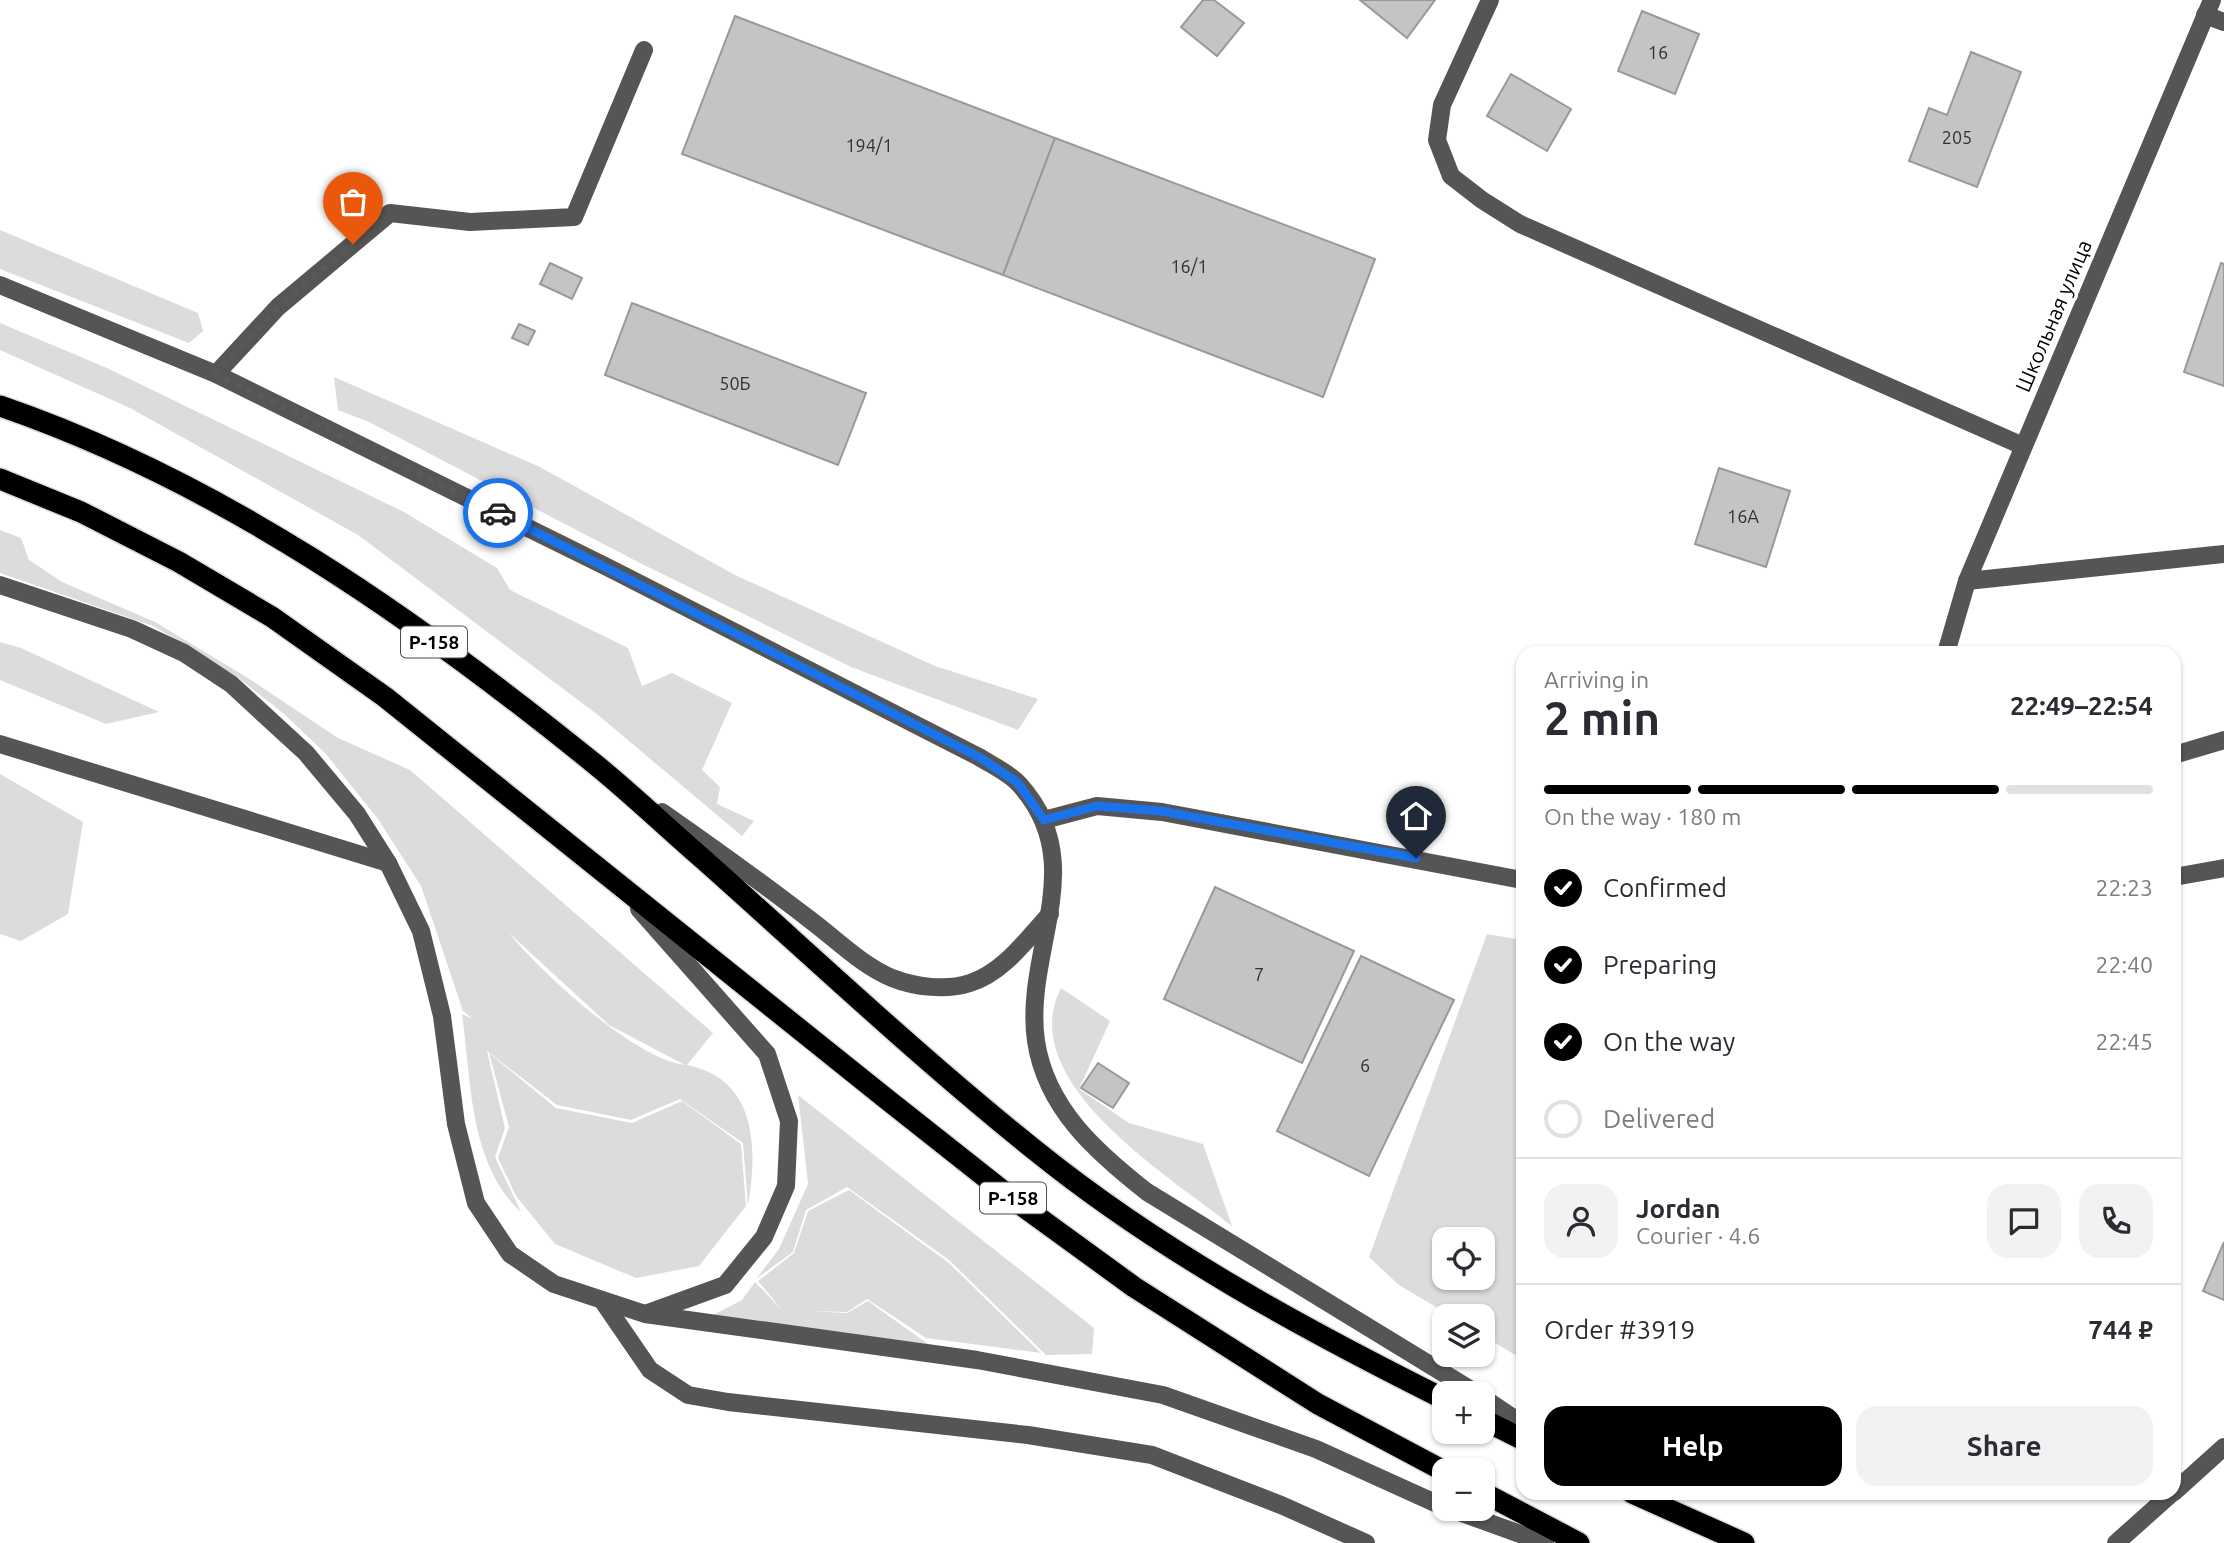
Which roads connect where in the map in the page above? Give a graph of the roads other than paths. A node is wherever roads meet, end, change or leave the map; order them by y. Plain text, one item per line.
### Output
1 (1490, 0) edge
2 (2209, 8) edge
3 (2224, 22) edge
4 (644, 50) dead end
5 (0, 285) edge
6 (216, 374) junction
7 (0, 407) edge
8 (2023, 446) junction
9 (0, 479) edge
10 (2224, 554) edge
11 (1967, 581) junction
12 (0, 585) edge
13 (1947, 646) edge
14 (2224, 740) edge
15 (0, 744) edge
16 (2181, 753) edge
17 (599, 767) junction
18 (1044, 820) junction
19 (388, 863) junction
20 (2224, 868) edge
21 (2181, 876) edge
22 (1516, 879) edge
23 (613, 880) junction
24 (1050, 914) junction
25 (604, 1303) junction
26 (645, 1314) junction
27 (1456, 1381) edge
28 (1432, 1393) edge
29 (1495, 1406) edge
30 (1516, 1420) edge
31 (1495, 1426) edge
32 (1516, 1436) edge
33 (2224, 1447) edge
34 (1432, 1465) edge
35 (2181, 1485) edge
36 (1495, 1499) edge
37 (1648, 1500) edge
38 (2164, 1500) edge
39 (1432, 1502) edge
40 (1483, 1521) edge
41 (1366, 1543) edge
42 (1545, 1543) edge
43 (1579, 1543) edge
44 (1744, 1543) edge
45 (2116, 1543) edge

1 - 8 street
2 - 3 street
2 - 8 street, Школьная улица
4 - 6 street
5 - 6 street
6 - 18 street
7 - 17 highway, Р-158
8 - 11 street, Школьная улица
9 - 23 highway, Р-158
10 - 11 street
11 - 13 street, Школьная улица
12 - 19 street
14 - 16 street
15 - 19 street
17 - 24 street
17 - 28 highway, Р-158
18 - 22 street
18 - 24 street
19 - 25 street
20 - 21 street
23 - 26 street
23 - 34 highway, Р-158
24 - 27 street
25 - 26 street
25 - 41 street
26 - 39 street
29 - 30 street
31 - 32 highway
33 - 35 street
36 - 43 highway
37 - 44 highway
38 - 45 street
40 - 42 street

